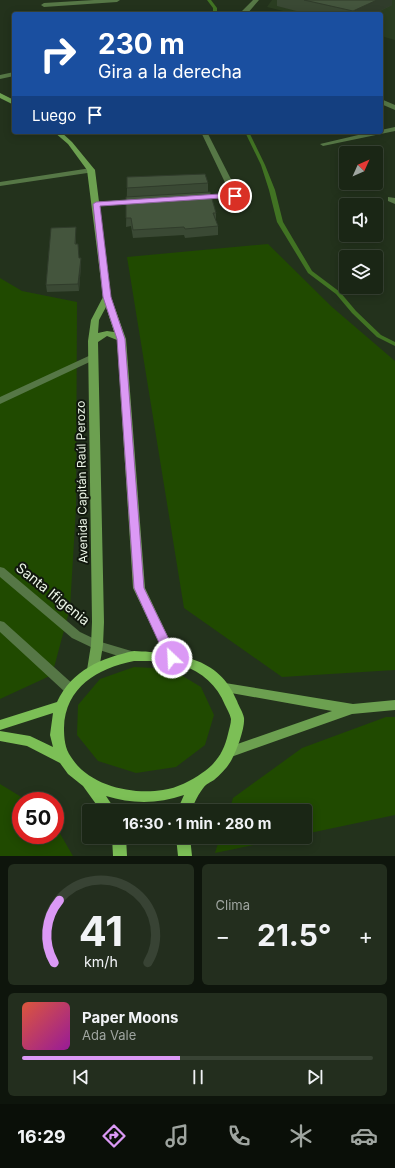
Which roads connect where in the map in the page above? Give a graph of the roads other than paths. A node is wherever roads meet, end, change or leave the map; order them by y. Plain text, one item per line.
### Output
1 (117, 0) edge
2 (256, 0) edge
3 (44, 5) edge
4 (243, 12) edge
5 (12, 74) edge
6 (0, 77) edge
7 (0, 95) edge
8 (12, 102) edge
9 (383, 102) edge
10 (395, 108) edge
11 (395, 129) edge
12 (383, 132) edge
13 (59, 134) edge
14 (205, 134) edge
15 (371, 134) edge
16 (323, 144) dead end
17 (91, 170) junction
18 (0, 184) edge
19 (189, 198) edge
20 (150, 201) edge
21 (96, 204) junction
22 (107, 297) junction
23 (121, 339) junction
24 (93, 341) junction
25 (93, 357) junction
26 (0, 402) edge
27 (0, 571) edge
28 (0, 625) edge
29 (97, 645) junction
30 (134, 656) junction
31 (172, 658) junction
32 (93, 670) junction
33 (225, 688) junction
34 (70, 689) junction
35 (395, 705) edge
36 (60, 706) junction
37 (352, 709) junction
38 (0, 725) edge
39 (0, 736) edge
40 (231, 752) junction
41 (64, 759) junction
42 (88, 782) junction
43 (199, 783) junction
44 (104, 804) edge
45 (187, 804) edge
46 (119, 844) edge
47 (183, 844) edge
48 (120, 856) edge
49 (184, 856) edge

1 - 3 street
2 - 4 street
5 - 6 street
7 - 8 main road
9 - 10 street
11 - 12 street
13 - 17 main road
14 - 19 street
15 - 16 street
17 - 18 street
17 - 21 main road
20 - 21 street
21 - 22 main road
22 - 23 main road
22 - 24 main road, Avenida Capitán Raúl Perozo
23 - 24 main road
23 - 31 main road
24 - 25 main road, Avenida Capitán Raúl Perozo
25 - 26 street
25 - 29 main road, Avenida Capitán Raúl Perozo
27 - 29 street, Santa Ifigenia
28 - 34 street
29 - 30 street, Santa Ifigenia
29 - 32 main road, Avenida Capitán Raúl Perozo
30 - 31 main road
30 - 32 main road
31 - 33 main road
32 - 34 main road
33 - 37 main road
33 - 40 main road
34 - 36 main road
35 - 37 main road
36 - 38 main road
36 - 41 main road
37 - 40 main road
39 - 41 main road
40 - 43 main road
41 - 42 main road
42 - 43 main road
42 - 44 main road
43 - 45 main road
46 - 48 main road
47 - 49 main road

